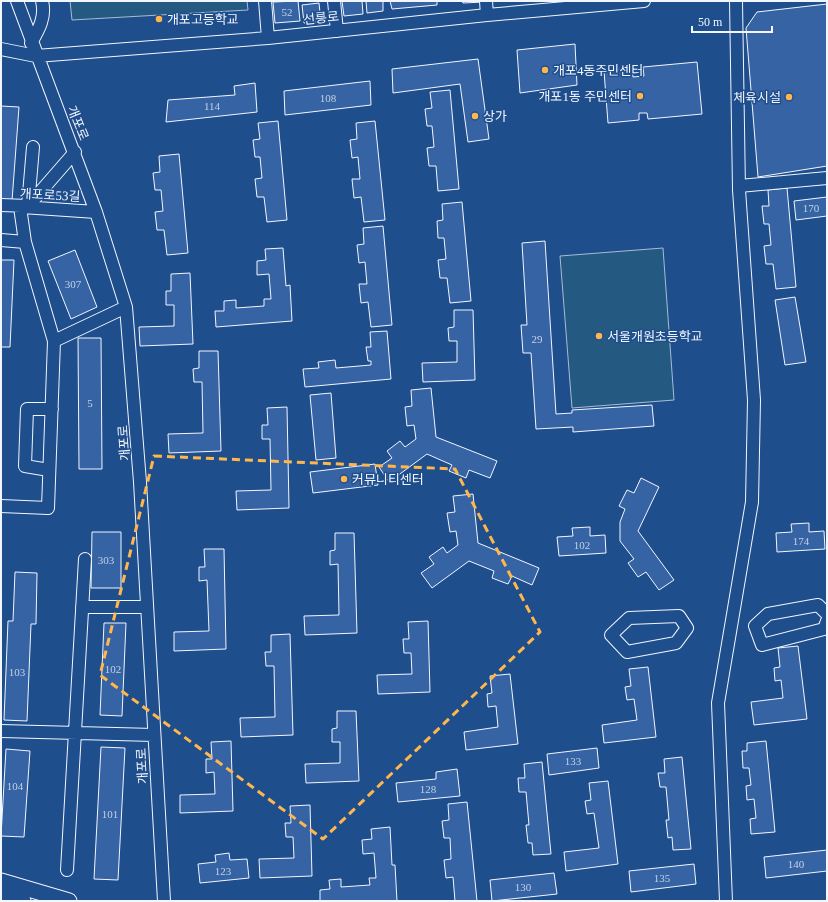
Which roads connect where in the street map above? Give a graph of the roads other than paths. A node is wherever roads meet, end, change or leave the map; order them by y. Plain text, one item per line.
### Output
1 (17, 1) edge
2 (42, 1) edge
3 (265, 1) edge
4 (334, 1) edge
5 (486, 1) edge
6 (644, 1) edge
7 (736, 1) edge
8 (487, 15) junction
9 (337, 31) junction
10 (268, 38) junction
11 (31, 43) junction
12 (1, 49) edge
13 (36, 56) junction
14 (33, 147) dead end
15 (75, 152) junction
16 (827, 178) edge
17 (739, 186) junction
18 (1, 206) edge
19 (24, 207) junction
20 (96, 212) junction
21 (1, 240) edge
22 (25, 242) junction
23 (126, 307) junction
24 (54, 341) junction
25 (52, 409) junction
26 (49, 470) junction
27 (1, 506) edge
28 (85, 559) dead end
29 (82, 607) junction
30 (147, 607) junction
31 (827, 614) edge
32 (827, 621) edge
33 (687, 628) joint
34 (1, 731) edge
35 (75, 733) junction
36 (154, 735) junction
37 (67, 870) dead end
38 (1, 873) edge
39 (1, 881) edge
40 (1, 894) edge
41 (28, 896) edge
42 (69, 901) edge
43 (164, 901) edge
44 (726, 901) edge

1 - 11 street, 개포로
2 - 11 street
3 - 10 street
4 - 9 street
5 - 8 street
6 - 8 street, 선릉로
7 - 17 street
8 - 9 street, 선릉로
9 - 10 street, 선릉로
10 - 13 street, 선릉로
11 - 13 street, 개포로
12 - 13 street, 선릉로
13 - 15 street, 개포로
14 - 19 street
15 - 19 street
15 - 20 street, 개포로
16 - 17 street
17 - 44 street
18 - 19 street, 개포로53길
19 - 20 street, 개포로53길
19 - 22 street
20 - 23 street, 개포로
21 - 22 street
22 - 24 street
23 - 24 street
23 - 30 street, 개포로
24 - 25 street
25 - 26 street
25 - 26 street
26 - 27 street
28 - 29 street
29 - 30 street
29 - 35 street
30 - 36 street, 개포로
31 - 32 street
33 - 33 street
34 - 35 street
35 - 36 street
35 - 37 street
36 - 43 street, 개포로
38 - 41 street
39 - 41 main road
40 - 41 main road
41 - 42 main road

